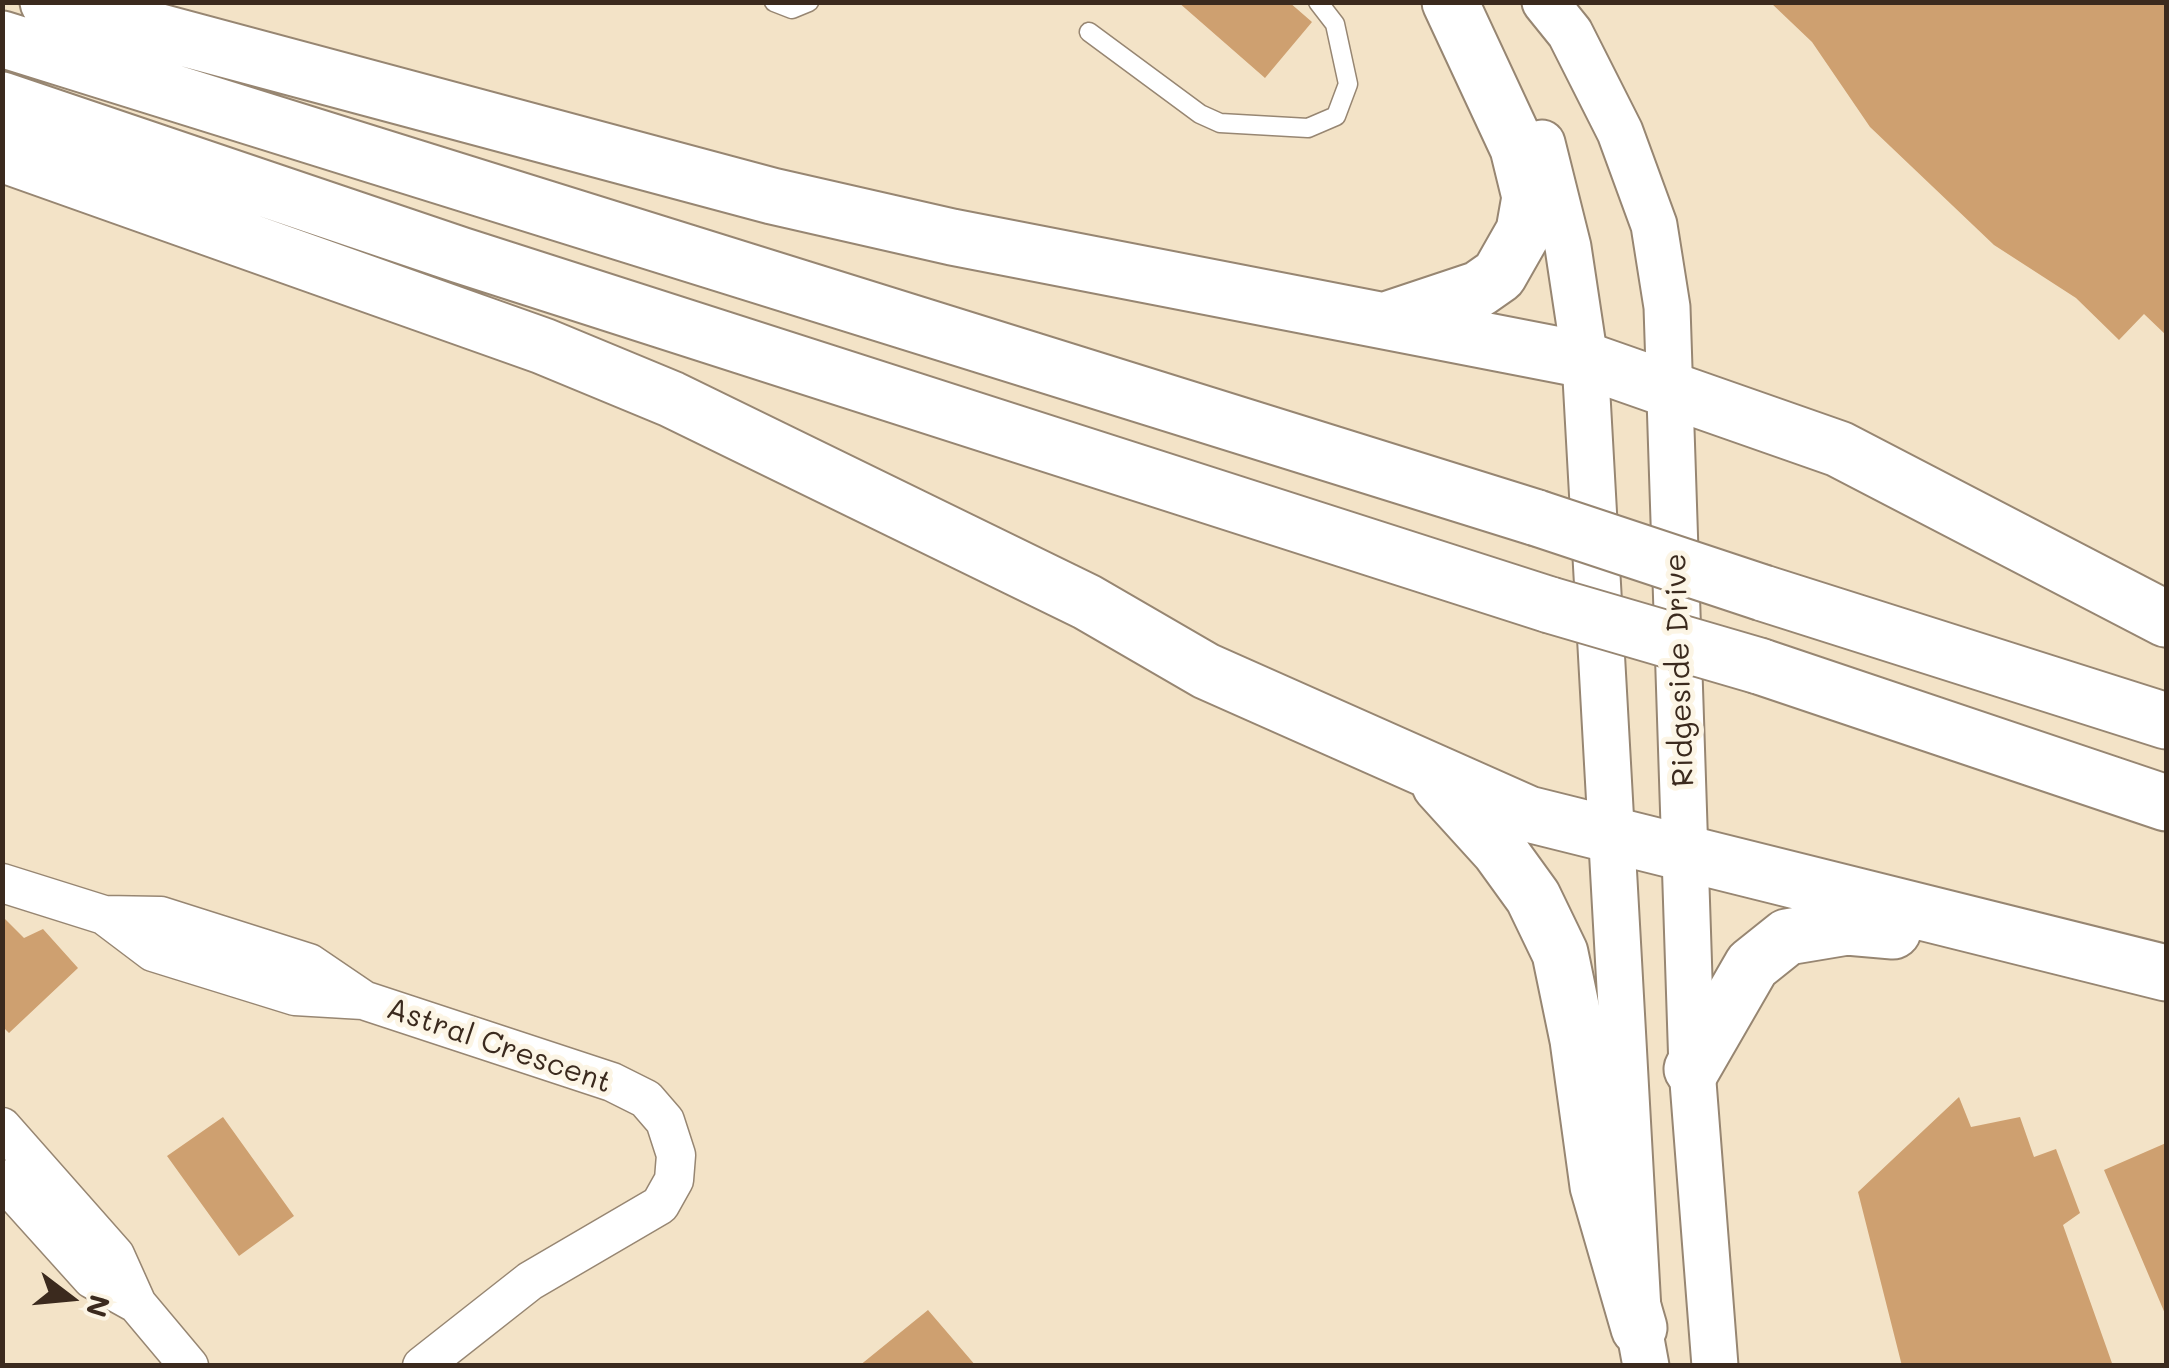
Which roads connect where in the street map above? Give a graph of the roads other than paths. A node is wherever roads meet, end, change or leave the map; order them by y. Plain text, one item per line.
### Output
1 (48, 2) edge
2 (774, 2) edge
3 (809, 2) edge
4 (1318, 2) edge
5 (1450, 2) edge
6 (1462, 2) edge
7 (1545, 2) edge
8 (1089, 32) dead end
9 (2, 39) edge
10 (2, 100) edge
11 (2, 154) edge
12 (1384, 321) junction
13 (1585, 360) junction
14 (1670, 388) junction
15 (2166, 619) edge
16 (2166, 721) edge
17 (1427, 771) junction
18 (2166, 804) edge
19 (1611, 836) junction
20 (1687, 857) junction
21 (2, 882) edge
22 (2011, 937) junction
23 (2166, 973) edge
24 (1692, 1069) junction
25 (2, 1127) edge
26 (2, 1179) edge
27 (136, 1304) junction
28 (1643, 1347) edge
29 (189, 1366) edge
30 (422, 1366) edge
31 (1714, 1366) edge

1 - 12 highway
2 - 3 lane
4 - 8 lane
5 - 12 highway
6 - 13 street
7 - 14 street, Ridgeside Drive
9 - 16 highway, bridge
10 - 18 highway, bridge
11 - 17 highway
12 - 13 highway
13 - 14 highway
13 - 19 street
14 - 15 highway
14 - 20 street, Ridgeside Drive
17 - 19 highway
17 - 28 highway
19 - 20 highway
19 - 28 street
20 - 22 highway
20 - 24 street, Ridgeside Drive
21 - 30 street, Astral Crescent
22 - 23 highway
22 - 24 highway
24 - 31 street, Ridgeside Drive
25 - 27 street
26 - 27 street
27 - 29 street

